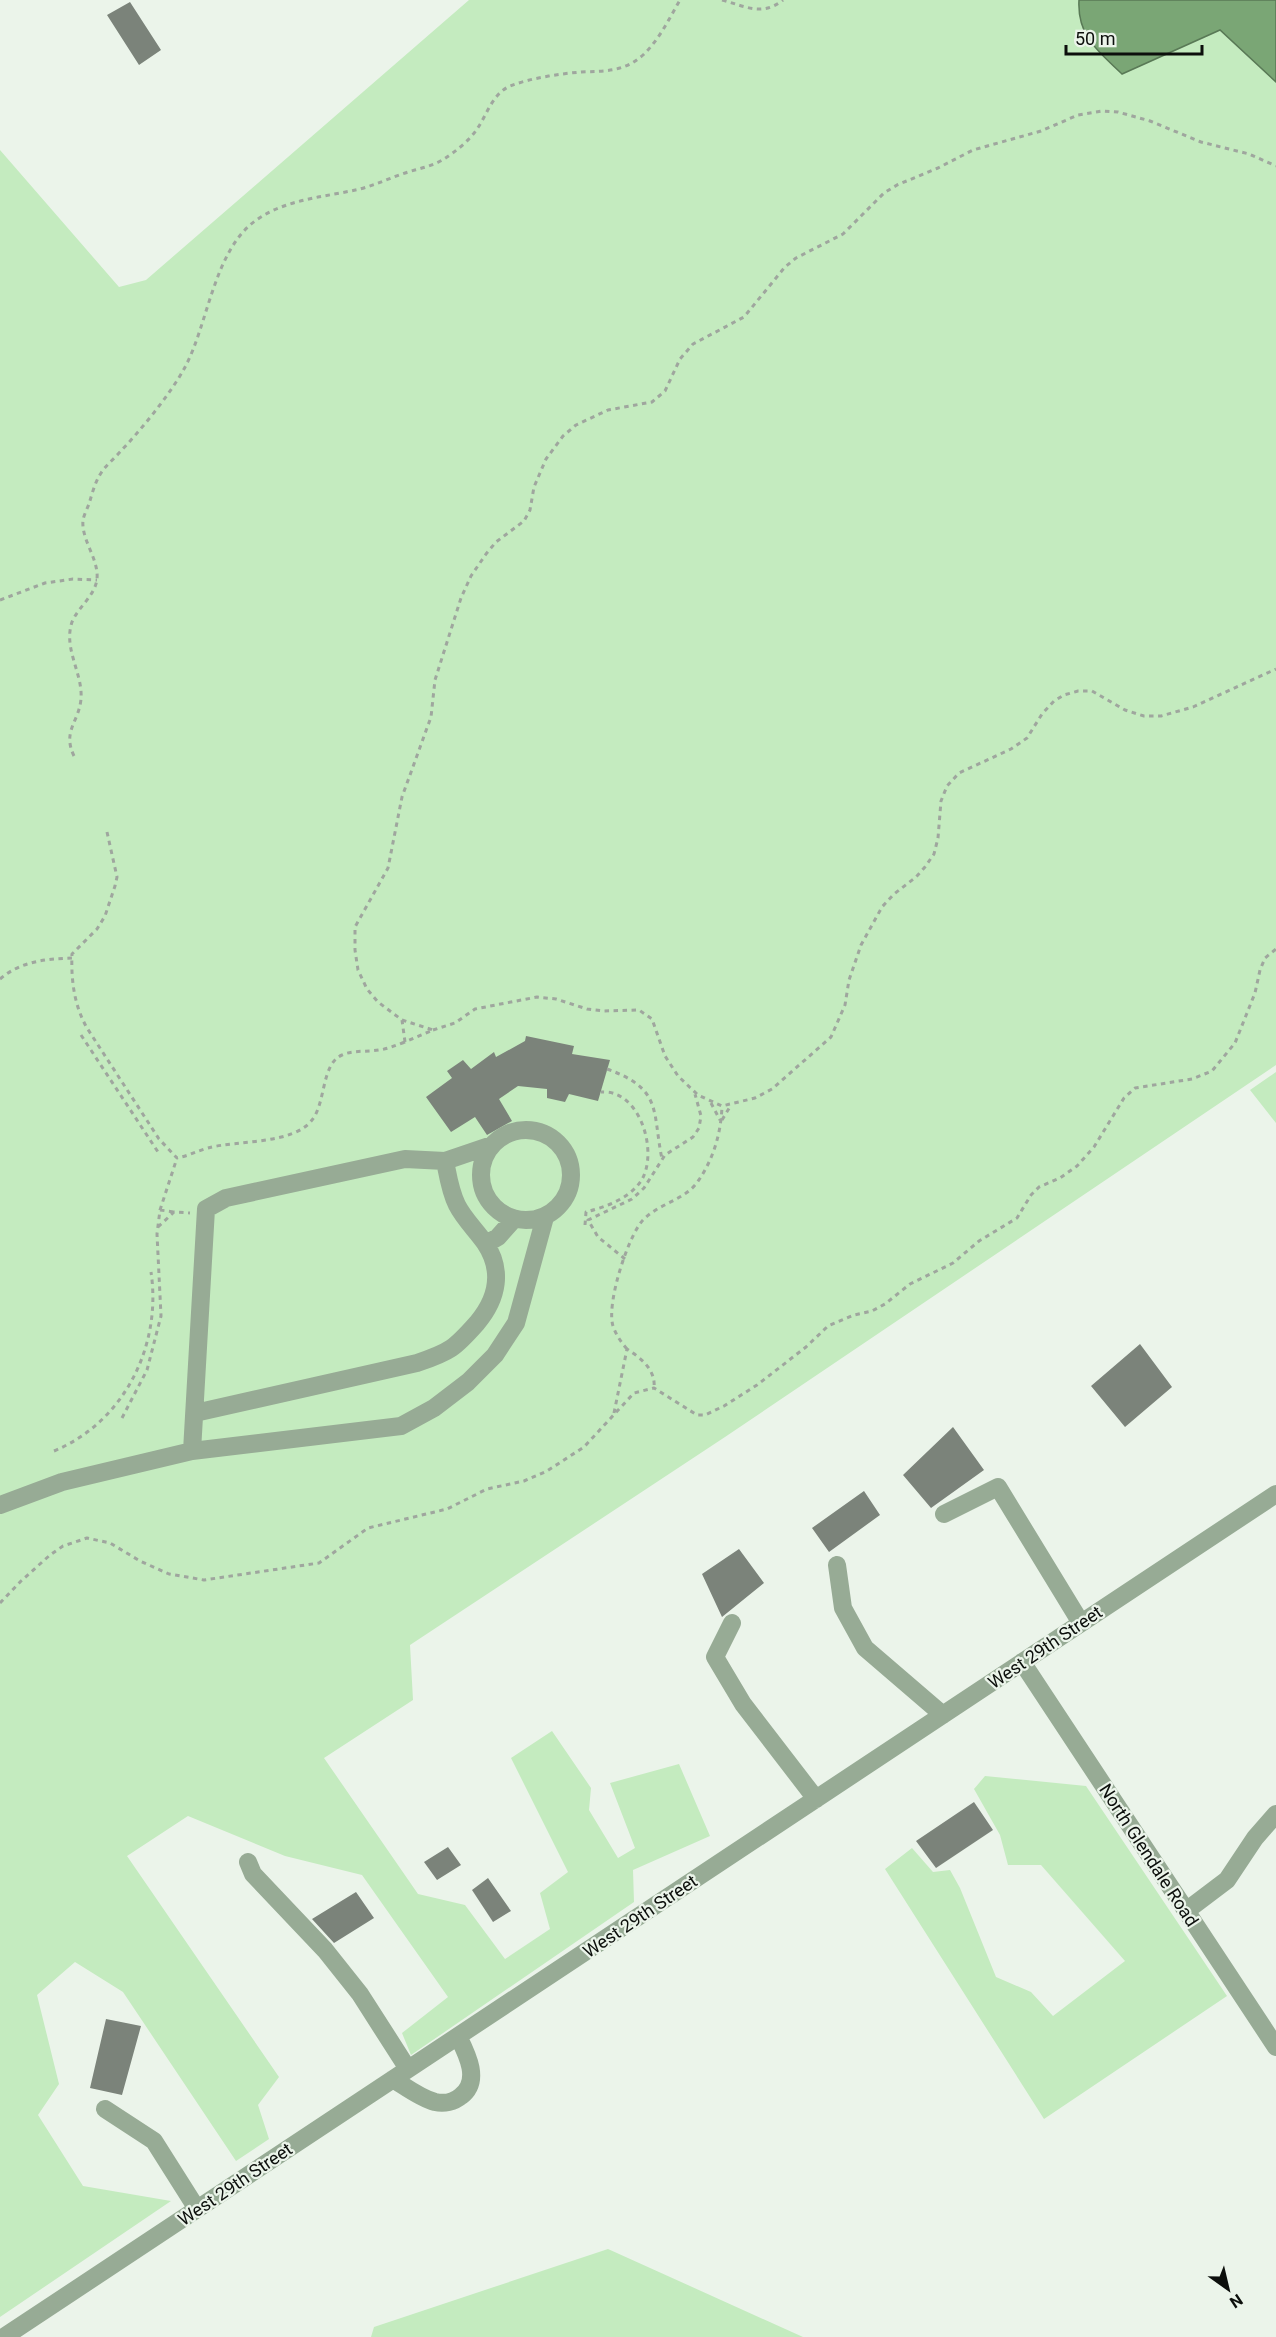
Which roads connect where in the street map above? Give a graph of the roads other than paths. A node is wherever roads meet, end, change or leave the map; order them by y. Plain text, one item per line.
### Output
1 (492, 1145) junction
2 (445, 1161) junction
3 (545, 1217) junction
4 (514, 1219) junction
5 (486, 1244) junction
6 (195, 1413) junction
7 (192, 1451) junction
8 (1276, 1494) edge
9 (0, 1505) edge
10 (944, 1514) dead end
11 (837, 1565) dead end
12 (732, 1623) dead end
13 (1081, 1623) junction
14 (1022, 1662) junction
15 (943, 1715) junction
16 (816, 1799) junction
17 (1276, 1814) edge
18 (248, 1862) dead end
19 (1186, 1911) junction
20 (458, 2036) junction
21 (1276, 2047) edge
22 (401, 2074) junction
23 (105, 2109) dead end
24 (197, 2210) junction
25 (4, 2337) edge

1 - 2 street
1 - 3 street
1 - 4 street
2 - 5 street
2 - 6 street
3 - 4 street
3 - 7 street
4 - 5 street
5 - 6 street
6 - 7 street
7 - 9 street
8 - 13 street, West 29th Street
10 - 13 street
11 - 15 street
12 - 16 street
13 - 14 street, West 29th Street
14 - 15 street, West 29th Street
14 - 19 street, North Glendale Road
15 - 16 street, West 29th Street
16 - 20 street, West 29th Street
17 - 19 street
18 - 22 street
19 - 21 street, North Glendale Road
20 - 22 street, West 29th Street
20 - 22 street
22 - 24 street, West 29th Street
23 - 24 street
24 - 25 street, West 29th Street

